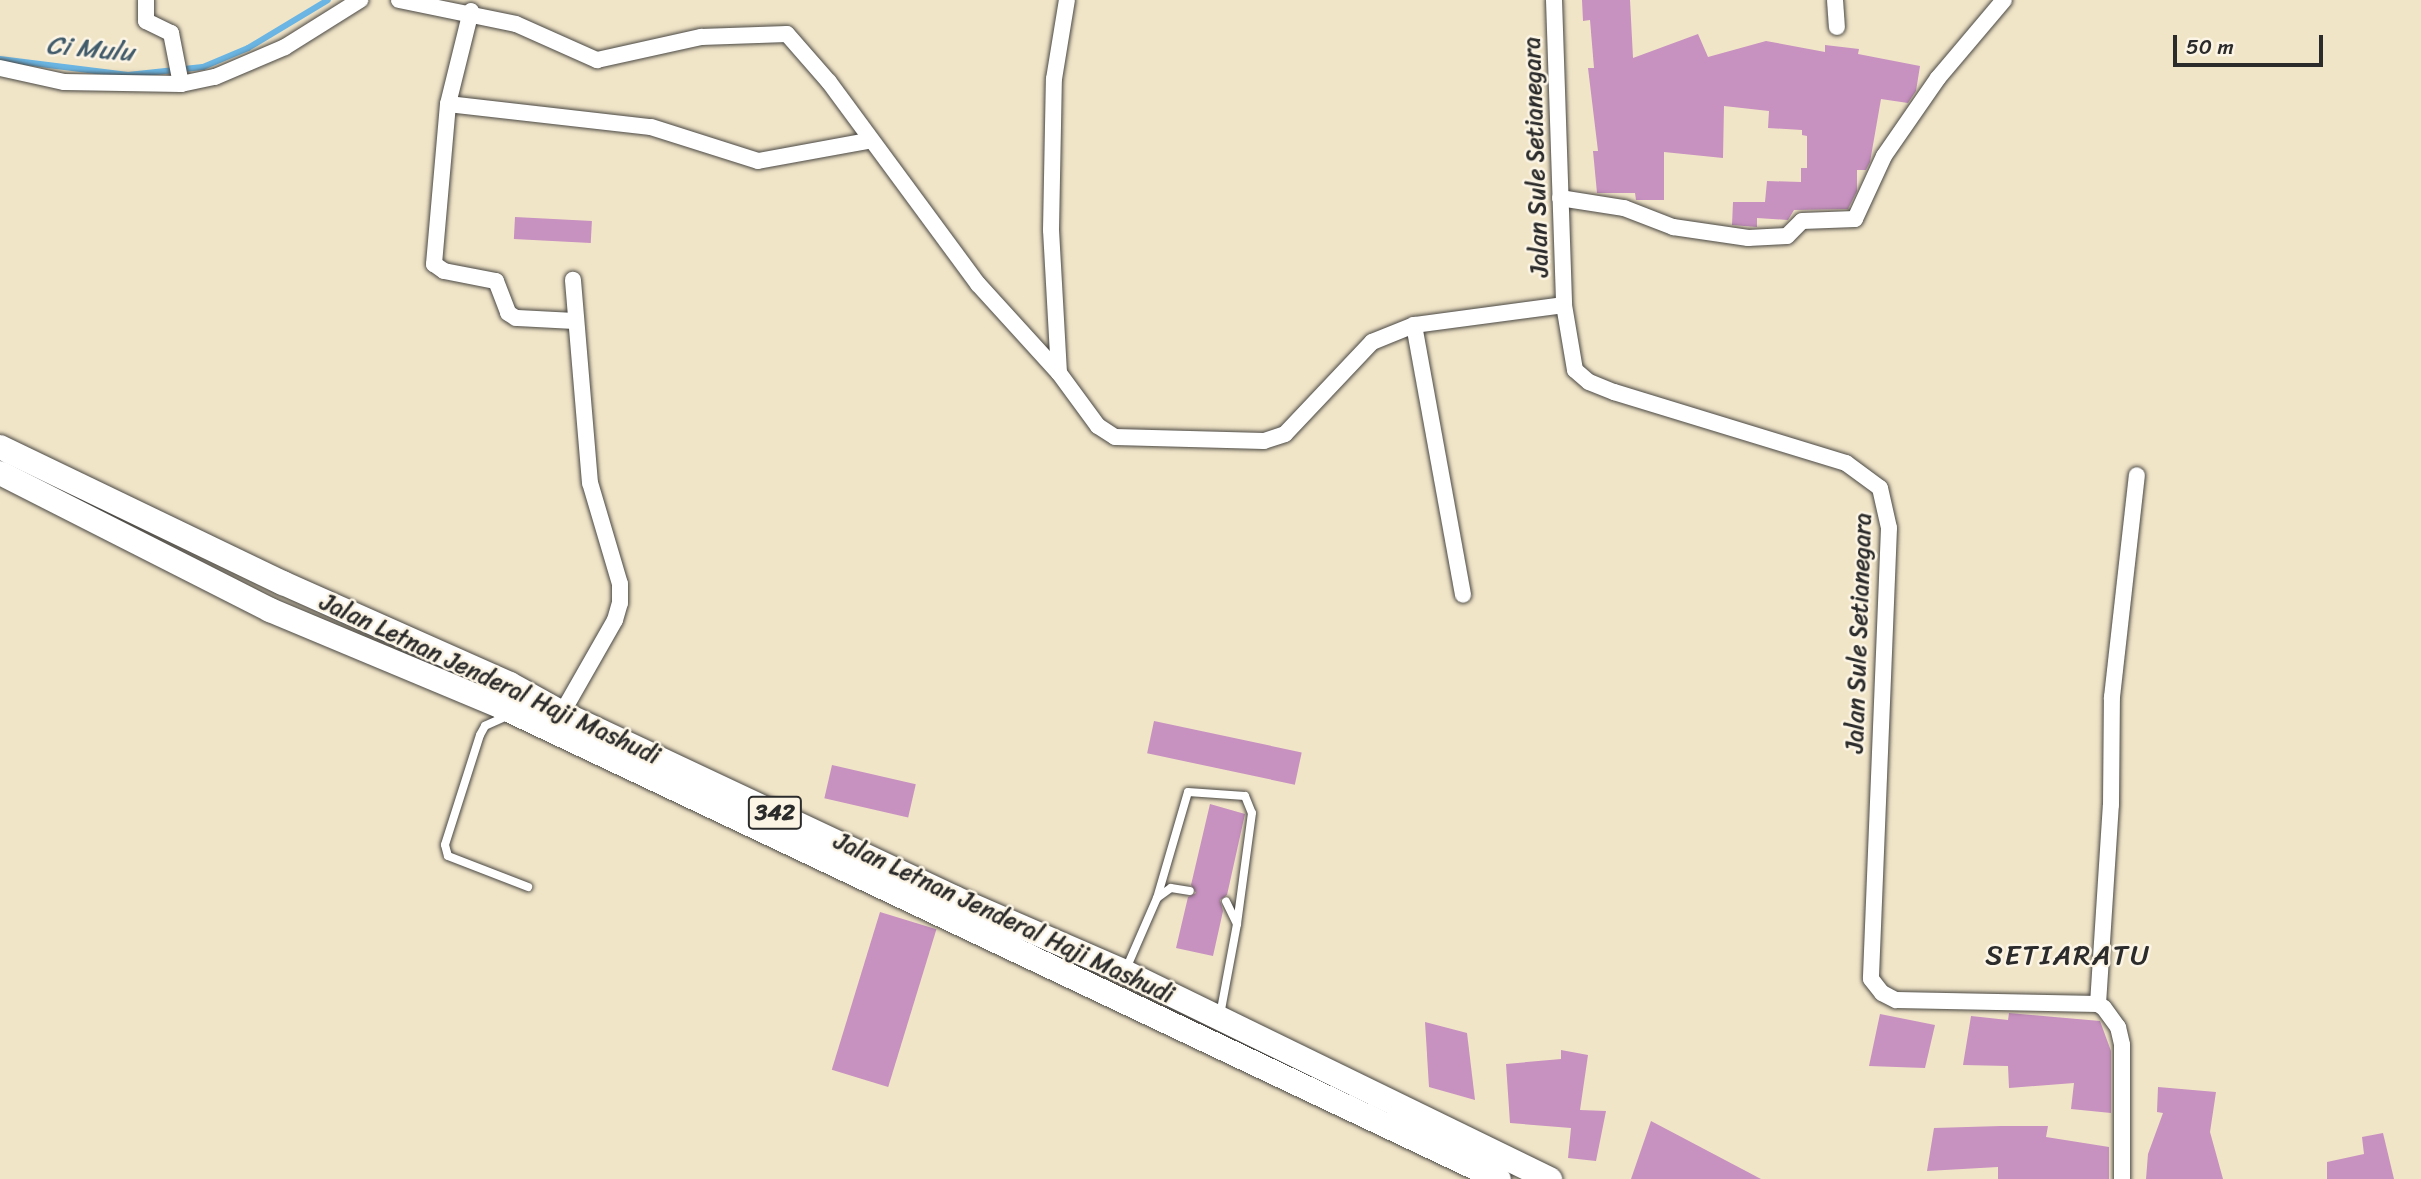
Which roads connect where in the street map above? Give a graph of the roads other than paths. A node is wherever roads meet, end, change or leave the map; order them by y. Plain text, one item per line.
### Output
1 (146, 0) edge
2 (360, 0) edge
3 (398, 0) edge
4 (1067, 0) edge
5 (1554, 0) edge
6 (1835, 0) edge
7 (2004, 0) edge
8 (471, 11) junction
9 (1837, 27) dead end
10 (0, 68) edge
11 (181, 83) junction
12 (448, 104) junction
13 (868, 141) junction
14 (1560, 198) junction
15 (573, 280) dead end
16 (1564, 305) junction
17 (576, 321) junction
18 (1415, 325) junction
19 (1059, 373) junction
20 (0, 447) edge
21 (0, 473) edge
22 (2137, 475) dead end
23 (1463, 595) dead end
24 (510, 684) junction
25 (506, 710) junction
26 (562, 713) junction
27 (528, 887) dead end
28 (1190, 891) dead end
29 (1157, 898) junction
30 (1226, 901) dead end
31 (1237, 924) junction
32 (1125, 972) junction
33 (2098, 1004) junction
34 (1219, 1018) junction
35 (1499, 1179) edge
36 (1550, 1179) edge
37 (2122, 1179) edge

1 - 11 street
2 - 11 street
3 - 8 street
4 - 19 street
5 - 14 street, Jalan Sule Setianegara
6 - 9 street
7 - 14 street
8 - 12 street
8 - 13 street
10 - 11 street
12 - 13 street
12 - 17 street
13 - 19 street
14 - 16 street, Jalan Sule Setianegara
15 - 17 street
16 - 18 street
16 - 33 street, Jalan Sule Setianegara
17 - 26 street
18 - 19 street
18 - 23 street
20 - 24 main road, Jalan Letnan Jenderal Haji Mashudi / 342
21 - 25 main road, Jalan Letnan Jenderal Haji Mashudi / 342
22 - 33 street
24 - 25 main road
24 - 26 main road, Jalan Letnan Jenderal Haji Mashudi / 342
25 - 27 lane
25 - 35 main road, Jalan Letnan Jenderal Haji Mashudi / 342
26 - 32 main road, Jalan Letnan Jenderal Haji Mashudi / 342
28 - 29 lane
29 - 31 lane
29 - 32 lane
30 - 31 lane
31 - 34 lane
32 - 34 main road, Jalan Letnan Jenderal Haji Mashudi / 342
33 - 37 street
34 - 36 main road, Jalan Letnan Jenderal Haji Mashudi / 342

